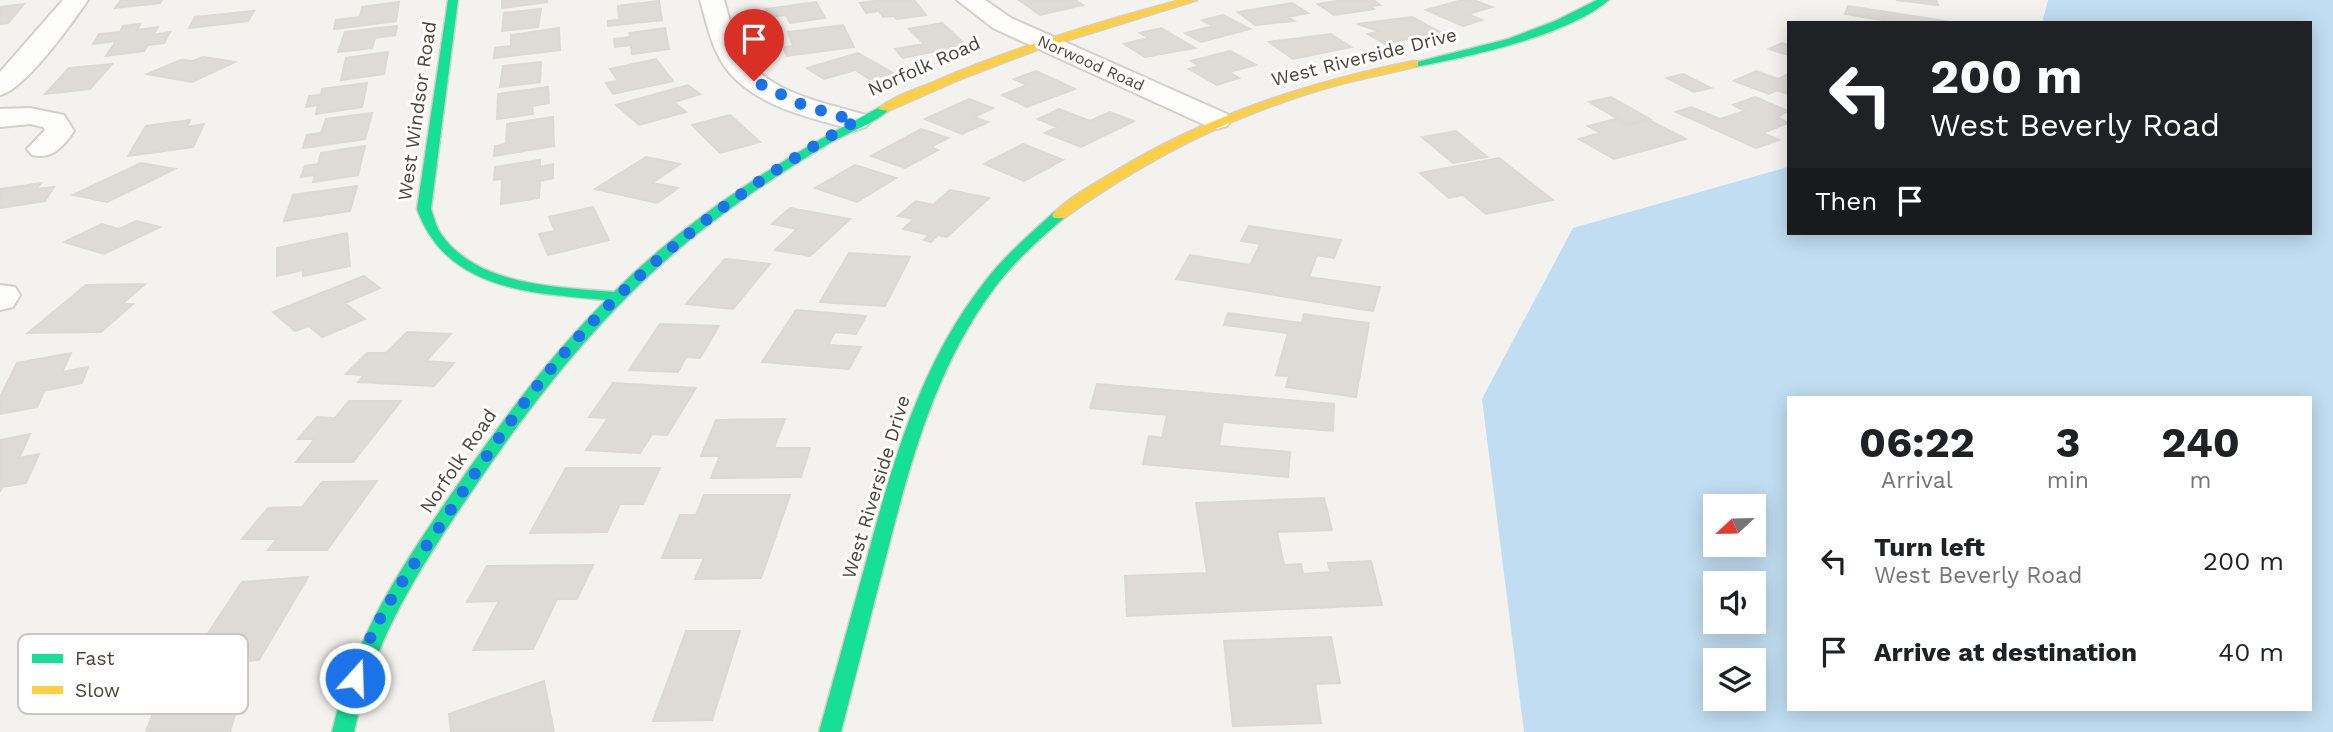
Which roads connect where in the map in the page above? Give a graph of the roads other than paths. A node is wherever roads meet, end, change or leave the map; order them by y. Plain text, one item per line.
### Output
1 (76, 0) edge
2 (453, 0) edge
3 (712, 0) edge
4 (969, 0) edge
5 (1192, 0) edge
6 (1604, 0) edge
7 (1041, 41) junction
8 (12, 66) edge
9 (0, 87) edge
10 (0, 118) edge
11 (1217, 120) junction
12 (856, 121) junction
13 (42, 149) dead end
14 (617, 297) junction
15 (343, 732) edge
16 (830, 732) edge

1 - 8 street
2 - 14 street, West Windsor Road
3 - 12 street
4 - 7 street, Norwood Road
5 - 7 street, Norfolk Road
6 - 11 street, West Riverside Drive
7 - 11 street, Norwood Road
7 - 12 street, Norfolk Road
8 - 9 street
10 - 13 street
11 - 16 street, West Riverside Drive
12 - 14 street, Norfolk Road
14 - 15 street, Norfolk Road

